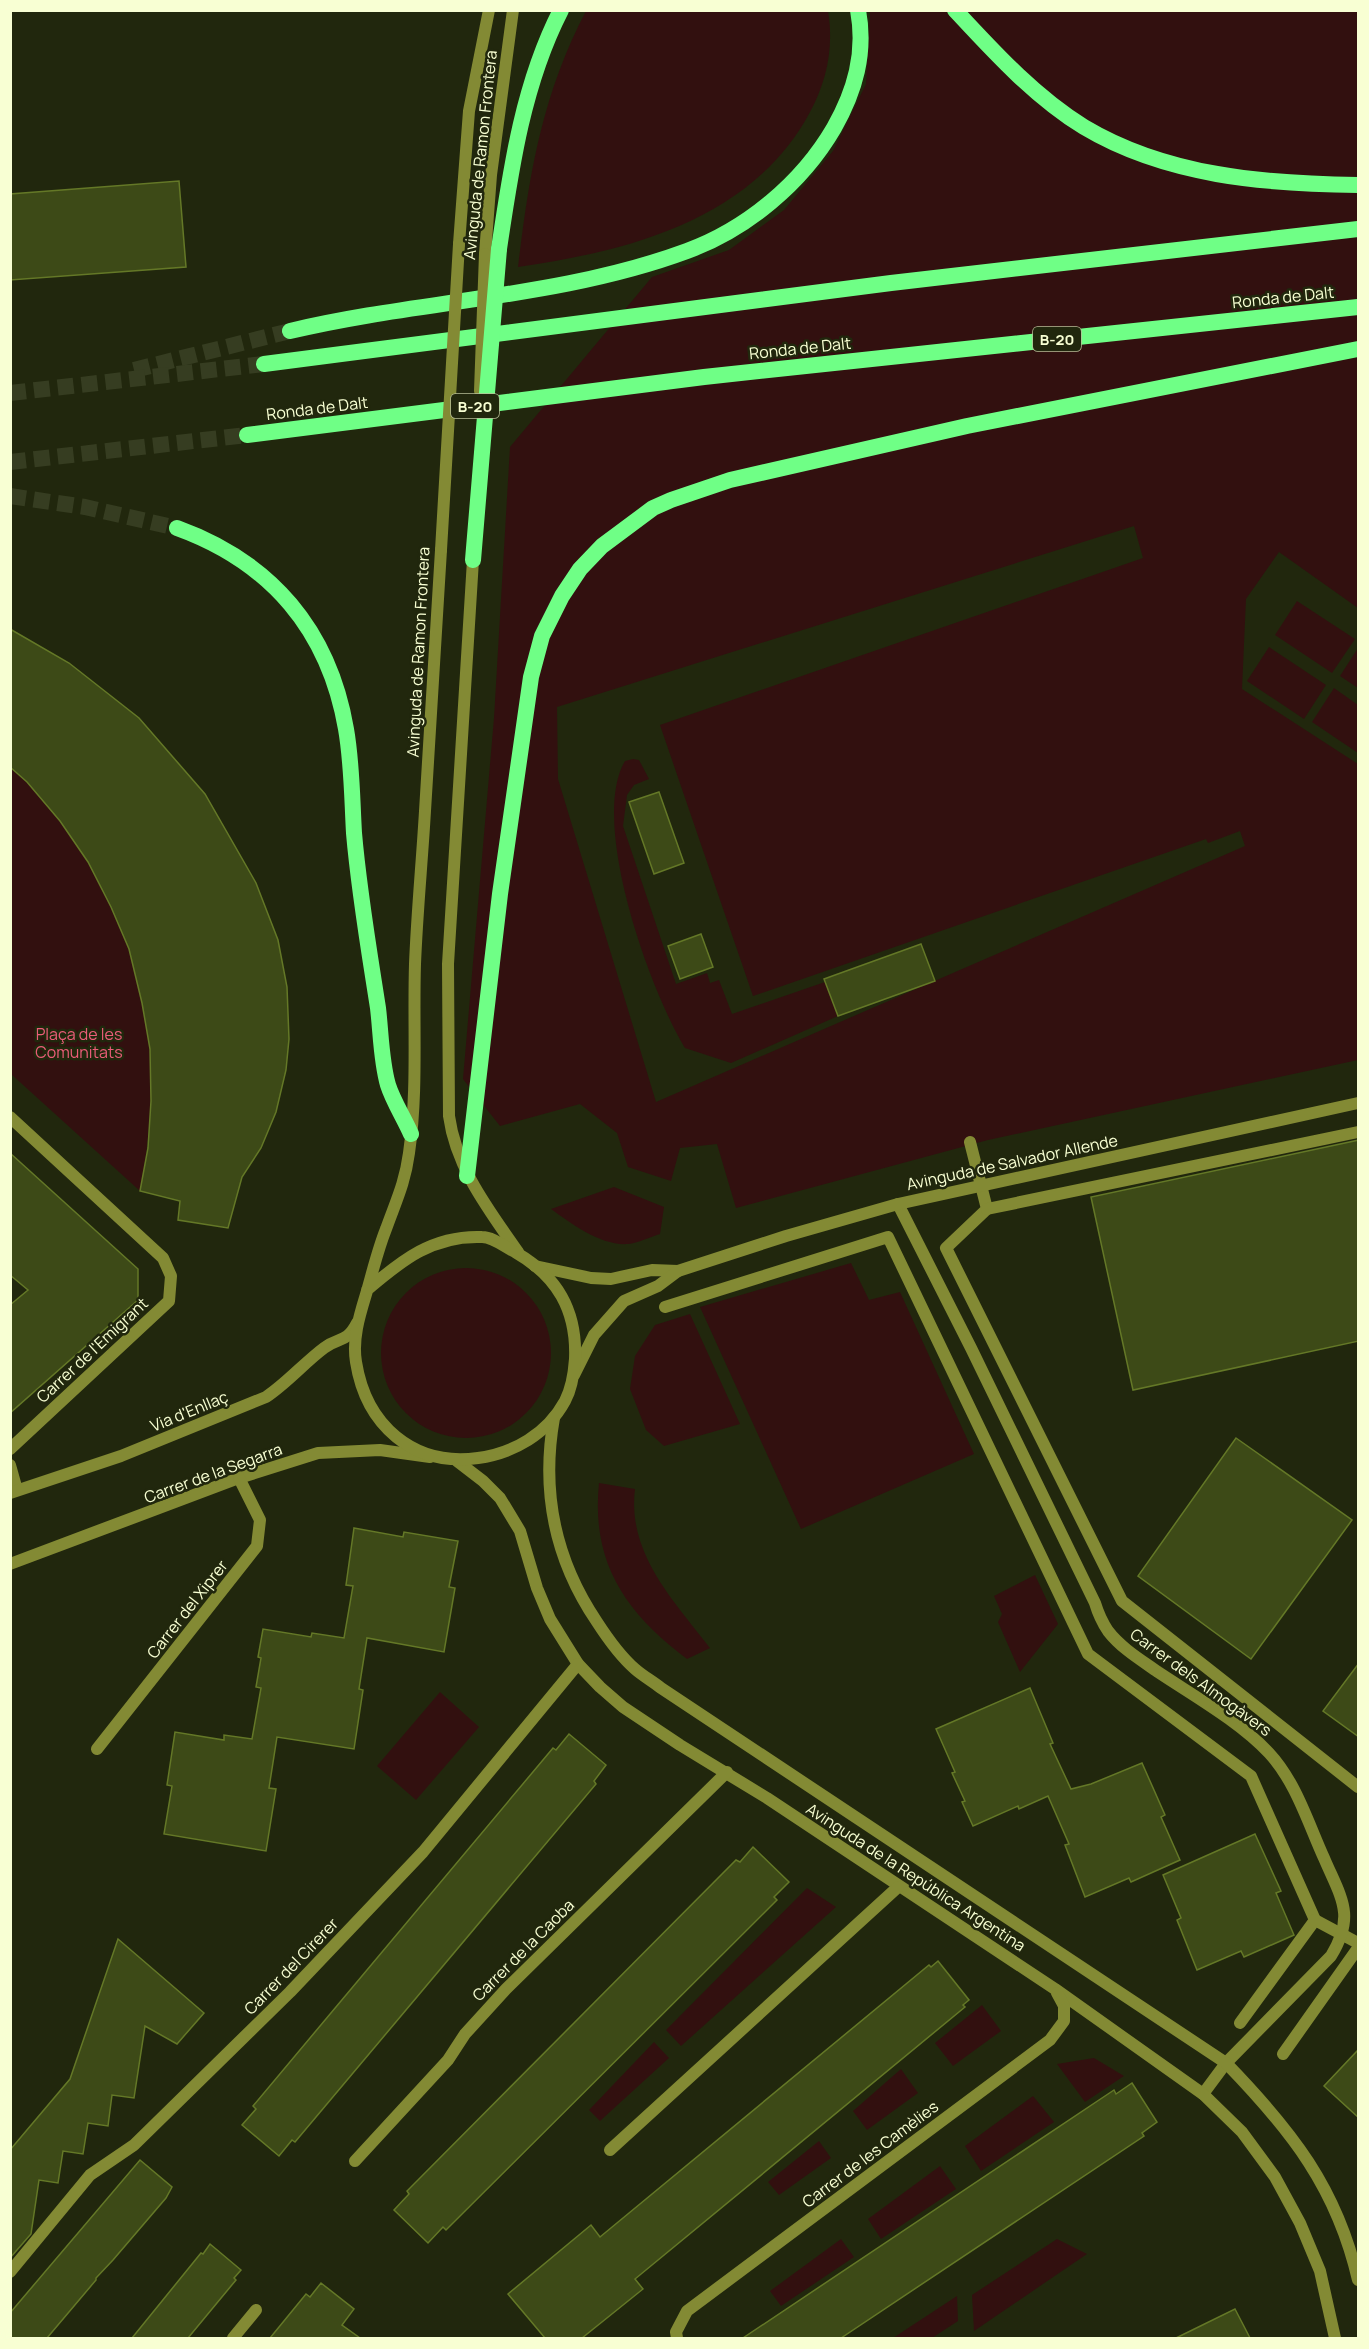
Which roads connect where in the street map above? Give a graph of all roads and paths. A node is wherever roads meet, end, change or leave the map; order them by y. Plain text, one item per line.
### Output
1 (489, 10) edge
2 (513, 10) edge
3 (561, 10) edge
4 (858, 10) edge
5 (955, 10) edge
6 (1359, 185) edge
7 (1359, 229) edge
8 (492, 251) junction
9 (1359, 307) edge
10 (290, 331) tunnel mouth
11 (1359, 349) edge
12 (264, 364) tunnel mouth
13 (247, 435) tunnel mouth
14 (177, 528) tunnel mouth
15 (473, 560) joint
16 (1359, 1103) edge
17 (10, 1117) edge
18 (1359, 1132) edge
19 (411, 1134) junction
20 (970, 1142) dead end
21 (467, 1176) junction
22 (981, 1186) junction
23 (898, 1204) junction
24 (987, 1209) junction
25 (520, 1255) junction
26 (535, 1266) junction
27 (678, 1271) junction
28 (367, 1290) junction
29 (665, 1307) dead end
30 (357, 1323) junction
31 (574, 1376) junction
32 (554, 1418) junction
33 (10, 1449) edge
34 (433, 1457) junction
35 (457, 1461) junction
36 (10, 1465) edge
37 (238, 1478) junction
38 (14, 1491) edge
39 (10, 1564) edge
40 (578, 1664) junction
41 (98, 1749) dead end
42 (727, 1773) junction
43 (1359, 1787) edge
44 (898, 1887) junction
45 (1315, 1920) junction
46 (1342, 1935) junction
47 (1359, 1943) edge
48 (1359, 1948) edge
49 (1055, 1989) junction
50 (1240, 2023) dead end
51 (1283, 2054) dead end
52 (1227, 2063) junction
53 (1203, 2094) junction
54 (610, 2150) dead end
55 (355, 2162) dead end
56 (10, 2272) edge
57 (1359, 2280) edge
58 (256, 2310) dead end
59 (233, 2338) edge
60 (677, 2338) edge
61 (1335, 2338) edge

1 - 19 street, Avinguda de Ramon Frontera, bridge
2 - 8 street, Avinguda de Ramon Frontera
3 - 8 highway
4 - 10 highway
5 - 6 highway
7 - 12 highway
8 - 15 highway, bridge
9 - 13 highway, Ronda de Dalt / B-20
11 - 21 highway
14 - 19 highway
15 - 21 street
16 - 22 street, Avinguda de Salvador Allende
17 - 33 street, Carrer de l'Emigrant
18 - 24 street
19 - 28 street, Avinguda de Ramon Frontera
20 - 22 street
21 - 25 street
22 - 23 street, Avinguda de Salvador Allende
22 - 24 street
23 - 27 street, Avinguda de Salvador Allende
23 - 46 street, Carrer dels Almogàvers
24 - 43 street
25 - 26 street
25 - 28 street
26 - 27 street, Avinguda de Salvador Allende
26 - 31 street
27 - 31 street, Avinguda de Salvador Allende
28 - 30 street, Avinguda de Ramon Frontera
29 - 45 street
30 - 34 street
30 - 38 street, Via d'Enllaç
31 - 32 street
32 - 35 street
32 - 52 street, Avinguda de la República Argentina
34 - 35 street
34 - 37 street, Carrer de la Segarra
35 - 40 street, Avinguda de la República Argentina
36 - 38 street
37 - 39 street, Carrer de la Segarra
37 - 41 street, Carrer del Xiprer
40 - 42 street, Avinguda de la República Argentina
40 - 56 street, Carrer del Cirerer
42 - 44 street, Avinguda de la República Argentina
42 - 55 street, Carrer de la Caoba
44 - 49 street, Avinguda de la República Argentina
44 - 54 street
45 - 46 street
45 - 50 street
46 - 47 street
46 - 52 street
48 - 51 street
49 - 53 street, Avinguda de la República Argentina
49 - 60 street, Carrer de les Camèlies
52 - 53 street
52 - 57 street, Avinguda de la República Argentina
53 - 61 street, Avinguda de la República Argentina
58 - 59 street

